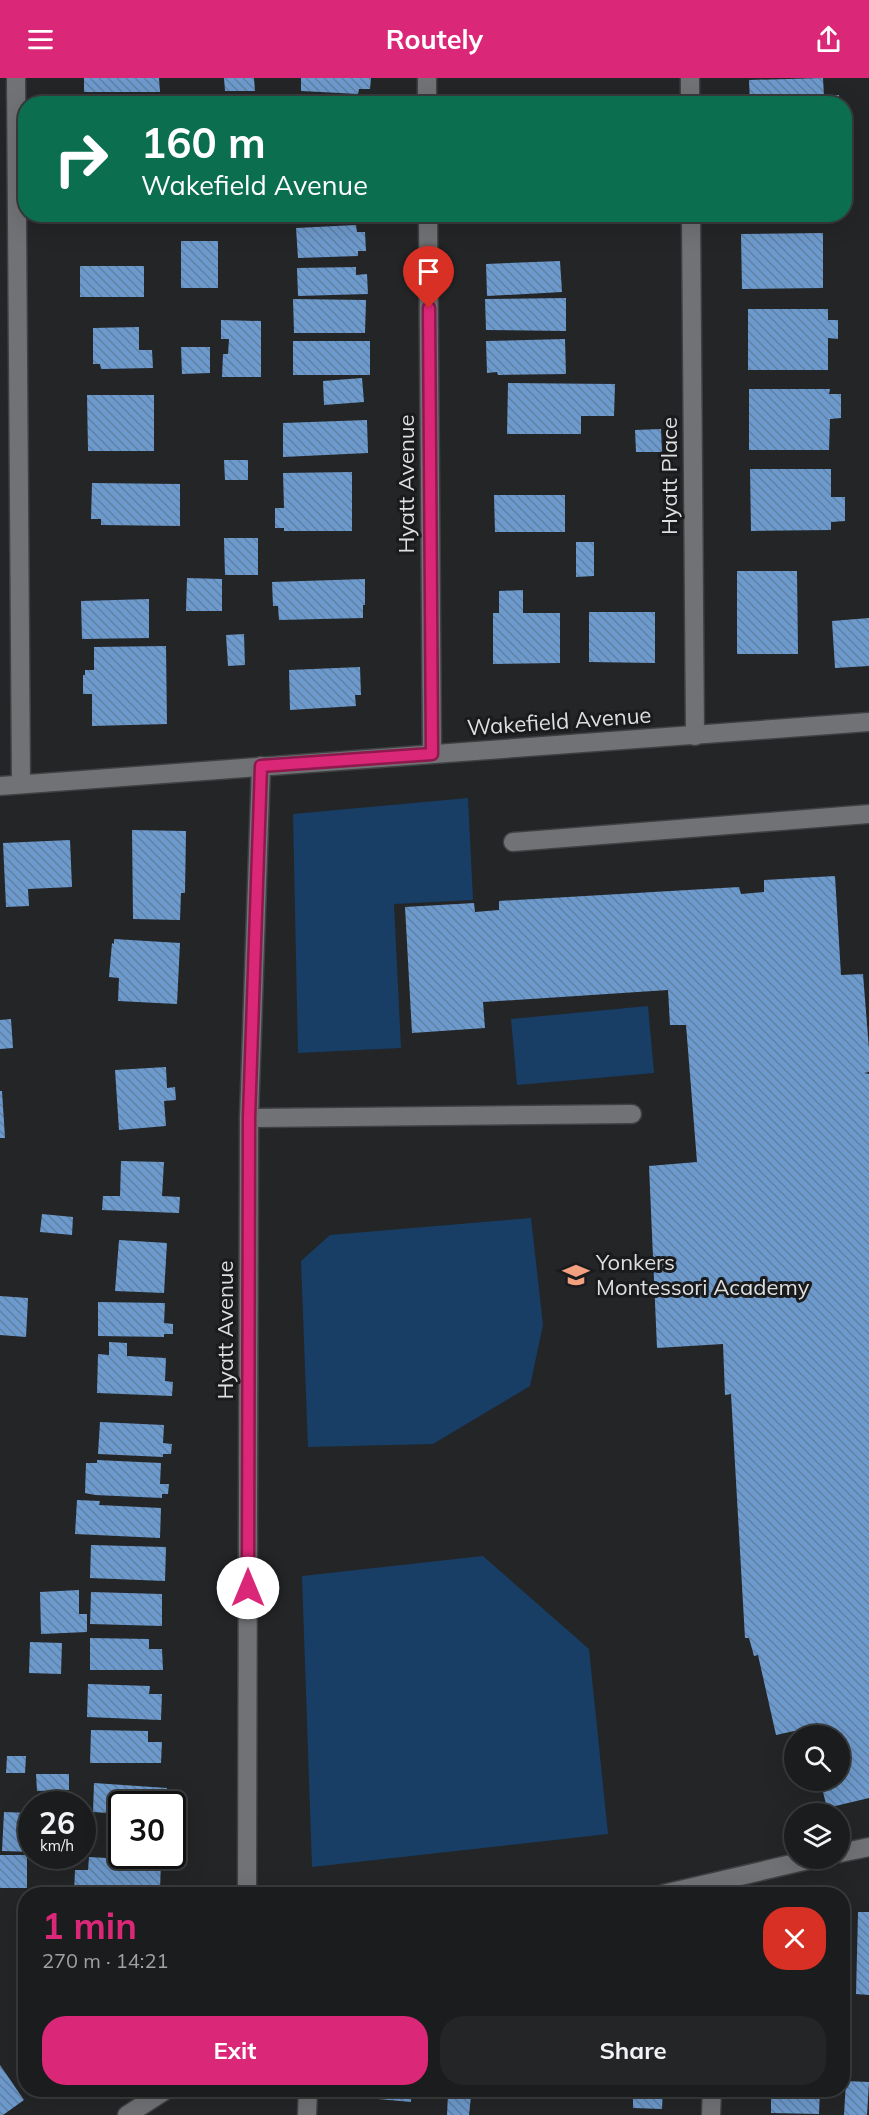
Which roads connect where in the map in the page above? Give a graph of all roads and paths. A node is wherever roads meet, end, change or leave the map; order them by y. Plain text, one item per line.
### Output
1 (16, 78) edge
2 (427, 78) edge
3 (690, 78) edge
4 (427, 96) edge
5 (690, 96) edge
6 (428, 222) edge
7 (691, 222) edge
8 (869, 722) edge
9 (695, 736) junction
10 (432, 754) junction
11 (261, 766) junction
12 (21, 784) junction
13 (0, 786) edge
14 (869, 814) edge
15 (513, 842) dead end
16 (632, 1114) dead end
17 (249, 1118) junction
18 (869, 1846) edge
19 (850, 1851) edge
20 (784, 1868) edge
21 (248, 1887) edge
22 (724, 1887) edge
23 (155, 2097) edge
24 (308, 2097) edge
25 (712, 2097) edge
26 (127, 2115) edge
27 (307, 2115) edge
28 (711, 2115) edge

1 - 12 street
2 - 4 street
3 - 5 street
6 - 10 street, Hyatt Avenue
7 - 9 street, Hyatt Place
8 - 9 street, Wakefield Avenue
9 - 10 street, Wakefield Avenue
10 - 11 street, Wakefield Avenue
11 - 12 street, Wakefield Avenue
11 - 17 street, Hyatt Avenue
12 - 13 street, Wakefield Avenue
14 - 15 street
16 - 17 street
17 - 21 street, Hyatt Avenue
18 - 19 street
20 - 22 street
23 - 26 street
24 - 27 street
25 - 28 street

